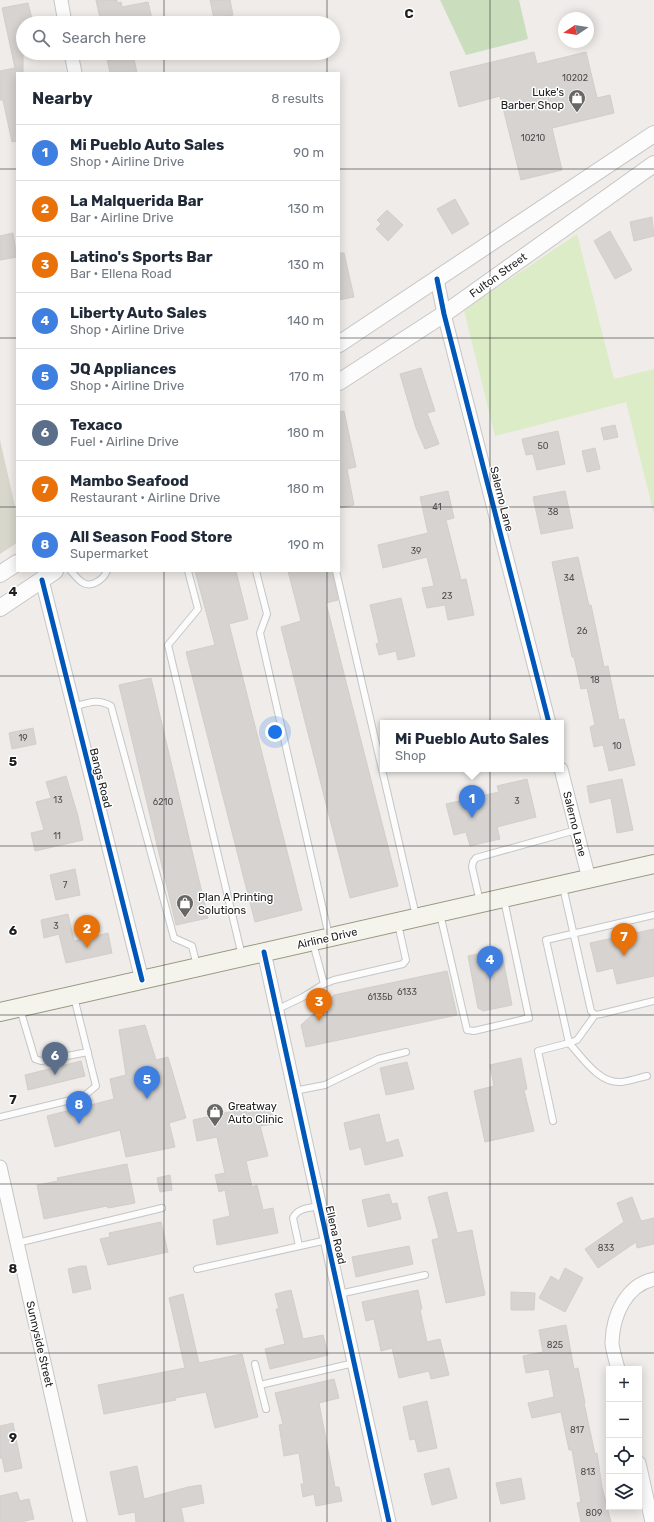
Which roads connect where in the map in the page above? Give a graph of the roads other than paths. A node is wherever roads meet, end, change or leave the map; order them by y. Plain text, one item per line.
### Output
1 (61, 0) edge
2 (64, 16) edge
3 (72, 60) edge
4 (75, 72) edge
5 (654, 134) edge
6 (654, 164) edge
7 (437, 279) junction
8 (444, 314) junction
9 (340, 343) edge
10 (340, 381) edge
11 (16, 564) edge
12 (72, 572) edge
13 (107, 572) edge
14 (188, 572) edge
15 (256, 572) edge
16 (336, 572) edge
17 (0, 574) edge
18 (49, 575) edge
19 (0, 608) edge
20 (73, 707) junction
21 (548, 720) edge
22 (380, 759) edge
23 (383, 772) edge
24 (562, 772) edge
25 (576, 830) junction
26 (654, 864) edge
27 (589, 879) junction
28 (562, 885) junction
29 (503, 898) junction
30 (480, 904) junction
31 (440, 912) junction
32 (654, 915) edge
33 (417, 918) junction
34 (397, 922) junction
35 (574, 934) junction
36 (321, 939) junction
37 (264, 952) junction
38 (243, 957) junction
39 (198, 967) junction
40 (142, 980) junction
41 (324, 984) junction
42 (73, 995) junction
43 (654, 1001) edge
44 (19, 1008) junction
45 (276, 1010) junction
46 (0, 1012) edge
47 (594, 1014) junction
48 (569, 1043) junction
49 (88, 1052) junction
50 (406, 1052) dead end
51 (647, 1076) dead end
52 (294, 1091) junction
53 (0, 1117) edge
54 (553, 1121) dead end
55 (0, 1167) edge
56 (319, 1206) junction
57 (162, 1208) dead end
58 (327, 1240) junction
59 (17, 1243) junction
60 (299, 1246) junction
61 (197, 1269) dead end
62 (425, 1275) dead end
63 (654, 1279) edge
64 (339, 1294) junction
65 (354, 1363) junction
66 (255, 1364) dead end
67 (617, 1366) edge
68 (260, 1385) junction
69 (266, 1409) dead end
70 (641, 1474) edge
71 (80, 1522) edge
72 (389, 1522) edge
73 (652, 1522) edge

1 - 2 street
3 - 4 street
5 - 7 street
6 - 8 street, Fulton Street
7 - 8 street, Salerno Lane
7 - 9 street
8 - 10 street, Fulton Street
8 - 21 street, Salerno Lane
11 - 17 street
12 - 13 lane
14 - 38 lane
15 - 36 lane
16 - 22 lane
18 - 19 street
18 - 20 street, Bangs Road
20 - 39 lane
20 - 40 street, Bangs Road
23 - 33 lane
24 - 25 street, Salerno Lane
25 - 27 street, Salerno Lane
25 - 30 lane
26 - 27 main road, Airline Drive
27 - 28 main road, Airline Drive
28 - 29 main road, Airline Drive
28 - 35 lane
29 - 30 main road, Airline Drive
29 - 31 lane
30 - 31 main road, Airline Drive
31 - 33 main road, Airline Drive
32 - 35 lane
33 - 34 main road, Airline Drive
34 - 36 main road, Airline Drive
34 - 41 lane
35 - 47 lane
35 - 48 lane
36 - 37 main road, Airline Drive
36 - 41 lane
37 - 38 main road, Airline Drive
37 - 45 street, Ellena Road
38 - 39 main road, Airline Drive
39 - 40 main road, Airline Drive
40 - 42 main road, Airline Drive
41 - 45 lane
42 - 44 main road, Airline Drive
42 - 49 lane
43 - 47 lane
44 - 46 main road, Airline Drive
44 - 49 lane
45 - 52 street, Ellena Road
47 - 48 lane
48 - 51 lane
48 - 54 lane
49 - 53 lane
50 - 52 lane
52 - 56 street, Ellena Road
55 - 59 street, Sunnyside Street
56 - 58 street, Ellena Road
56 - 60 lane
57 - 59 lane
58 - 60 lane
58 - 64 street, Ellena Road
59 - 71 street, Sunnyside Street
60 - 61 lane
62 - 64 lane
63 - 67 street
64 - 65 street, Ellena Road
65 - 68 lane
65 - 72 street, Ellena Road
66 - 68 lane
68 - 69 lane
70 - 73 street

